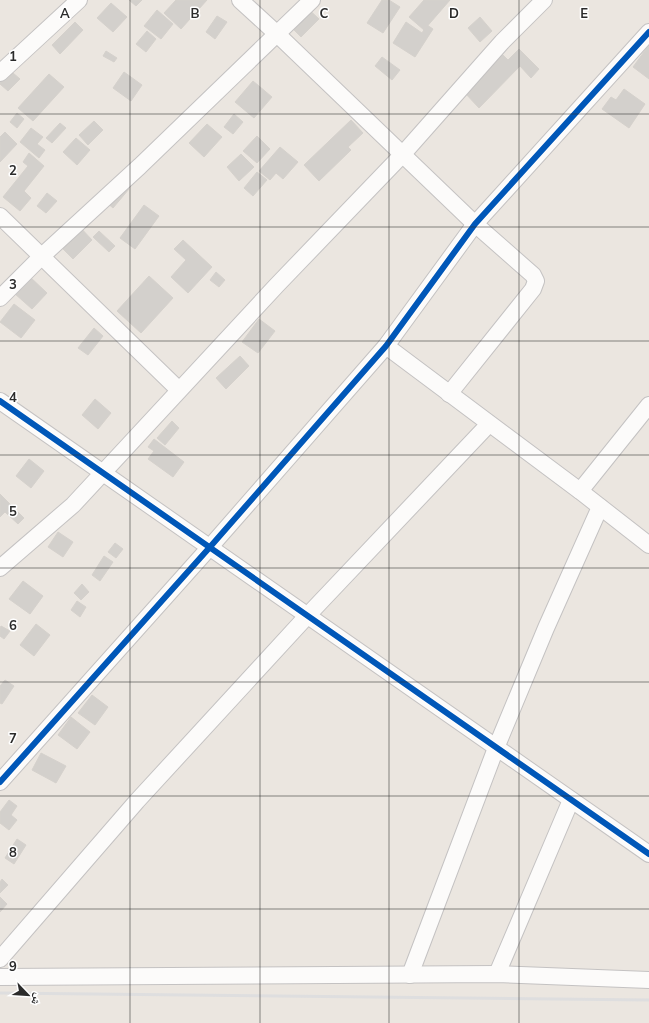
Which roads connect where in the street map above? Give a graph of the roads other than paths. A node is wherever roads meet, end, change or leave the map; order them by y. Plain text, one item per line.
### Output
1 (80, 0) edge
2 (240, 0) edge
3 (312, 0) edge
4 (544, 0) edge
5 (649, 32) edge
6 (276, 33) junction
7 (0, 73) edge
8 (402, 155) junction
9 (0, 216) edge
10 (475, 224) junction
11 (42, 256) junction
12 (0, 298) edge
13 (386, 346) junction
14 (179, 390) junction
15 (449, 394) junction
16 (0, 401) edge
17 (649, 405) edge
18 (489, 424) junction
19 (102, 472) junction
20 (580, 491) junction
21 (600, 506) junction
22 (649, 545) edge
23 (210, 547) junction
24 (0, 568) edge
25 (308, 615) junction
26 (496, 748) junction
27 (0, 782) edge
28 (571, 800) junction
29 (649, 854) edge
30 (0, 959) edge
31 (497, 974) junction
32 (410, 975) junction
33 (0, 976) edge
34 (649, 980) edge

1 - 7 street
2 - 6 street
3 - 6 street
4 - 8 street
5 - 10 street
6 - 8 street
6 - 11 street
8 - 10 street
8 - 14 street
9 - 11 street
10 - 13 street
10 - 15 street
11 - 12 street
11 - 14 street
13 - 15 street
13 - 23 street
14 - 19 street
15 - 18 street
16 - 19 street
17 - 20 street
18 - 20 street
18 - 25 street
19 - 23 street
19 - 24 street
20 - 21 street
21 - 22 street
21 - 26 street
23 - 25 street
23 - 27 street
25 - 26 street
25 - 30 street
26 - 28 street
26 - 32 street
28 - 29 street
28 - 31 street
31 - 32 street
31 - 34 street
32 - 33 street

